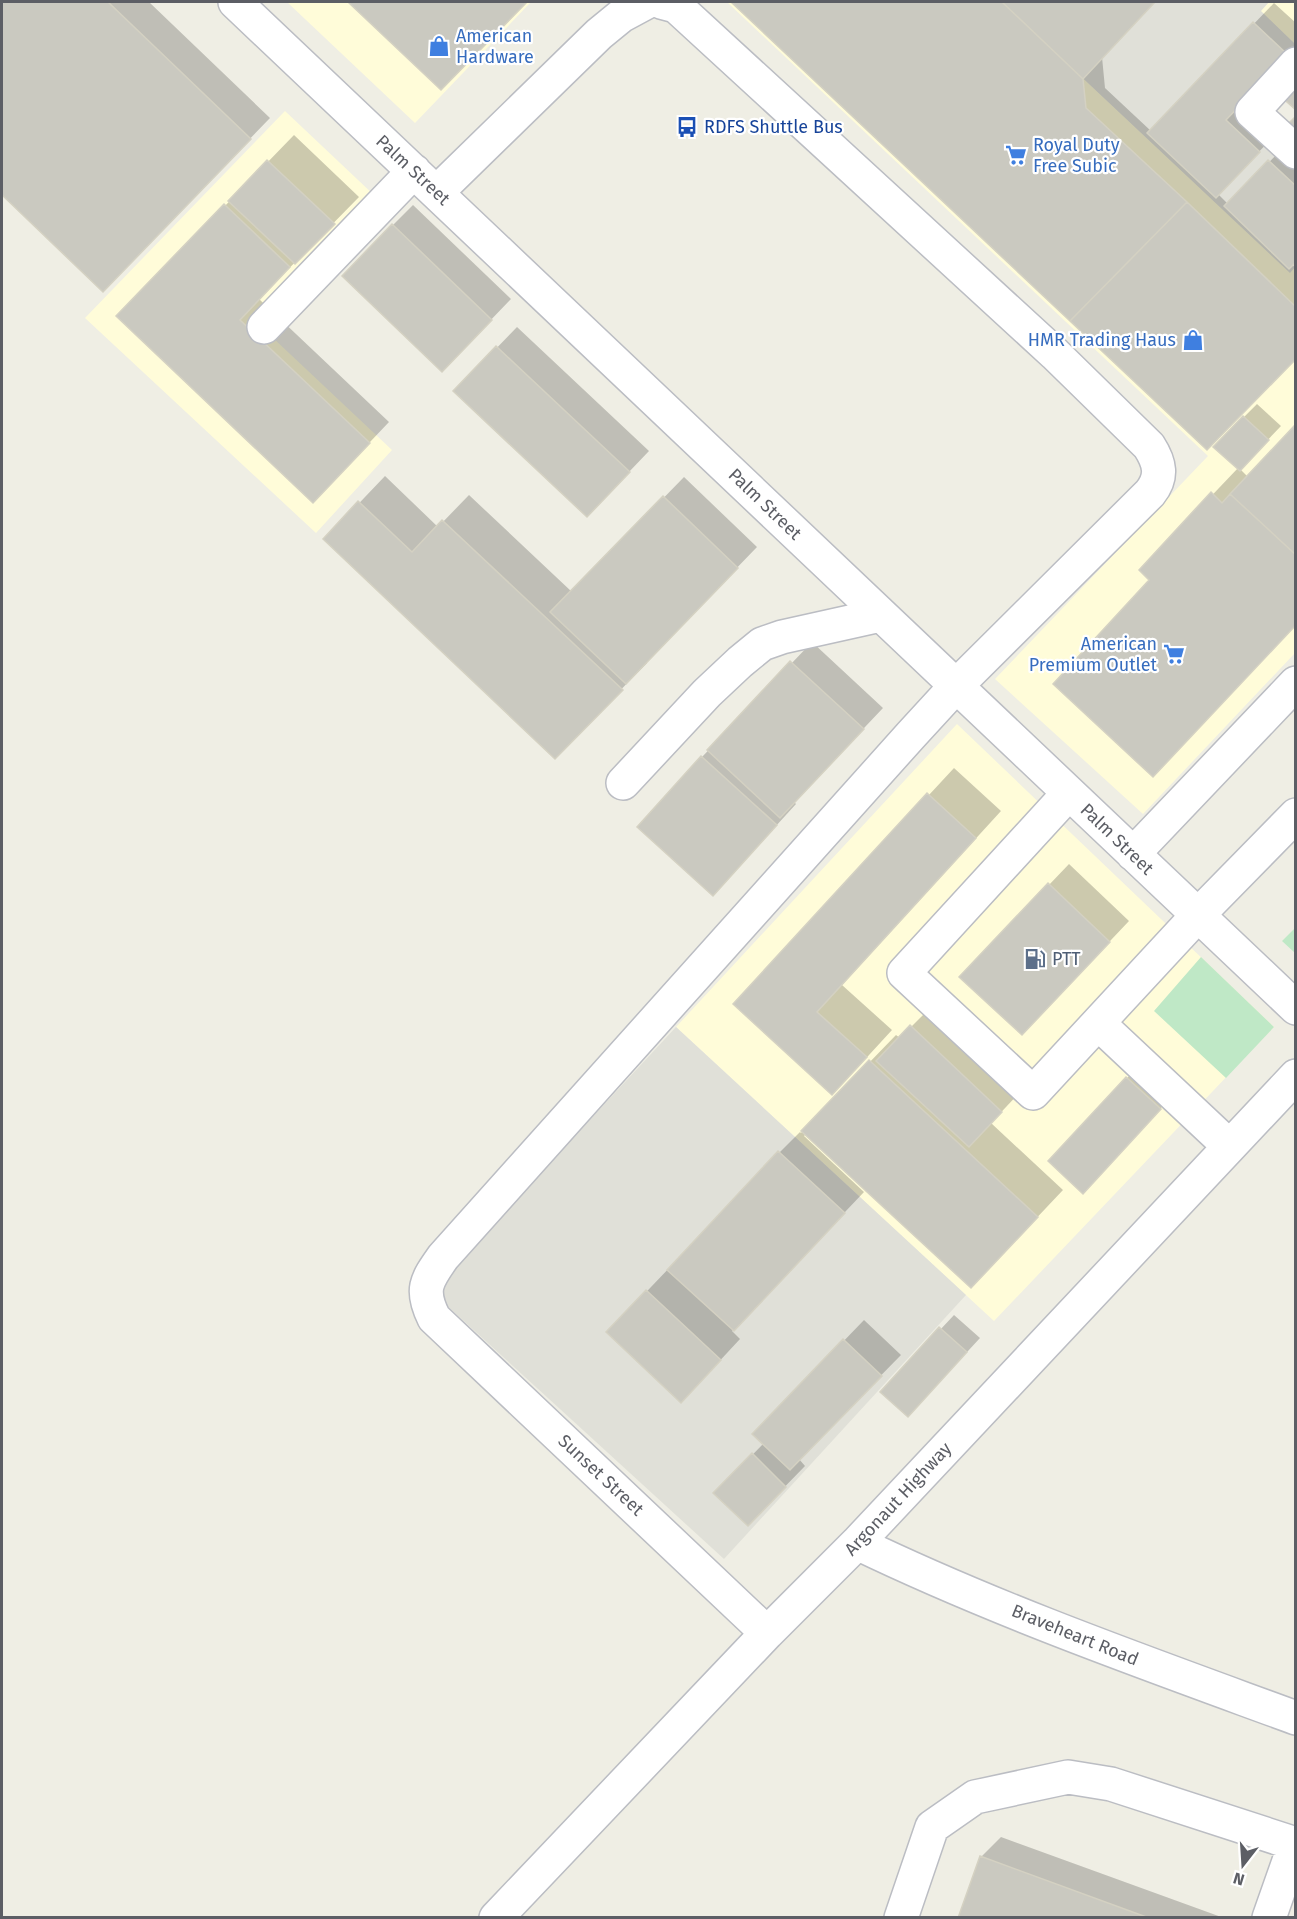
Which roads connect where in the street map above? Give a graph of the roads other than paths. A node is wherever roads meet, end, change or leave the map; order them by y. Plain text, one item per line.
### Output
1 (235, 2) edge
2 (647, 2) edge
3 (661, 2) edge
4 (1296, 64) edge
5 (1296, 152) edge
6 (425, 181) junction
7 (264, 327) dead end
8 (881, 615) junction
9 (1296, 683) edge
10 (956, 686) junction
11 (623, 783) dead end
12 (1069, 793) junction
13 (1296, 815) edge
14 (1133, 854) junction
15 (1197, 916) junction
16 (1296, 1008) edge
17 (1099, 1024) junction
18 (1296, 1076) edge
19 (1229, 1146) junction
20 (857, 1543) junction
21 (768, 1633) junction
22 (1296, 1718) edge
23 (1295, 1844) edge
24 (496, 1917) edge
25 (901, 1917) edge
26 (1269, 1917) edge

1 - 6 street, Palm Street
2 - 6 street
3 - 10 street
4 - 5 street
6 - 7 street
6 - 8 street, Palm Street
8 - 10 street, Palm Street
8 - 11 street
9 - 14 street
10 - 12 street, Palm Street
10 - 21 street, Sunset Street
12 - 14 street, Palm Street
12 - 17 street
13 - 15 street
14 - 15 street, Palm Street
15 - 16 street, Palm Street
15 - 17 street
17 - 19 street
18 - 19 street, Argonaut Highway
19 - 20 street, Argonaut Highway
20 - 21 street, Argonaut Highway
20 - 22 street, Braveheart Road
21 - 24 street, Argonaut Highway
23 - 25 street
23 - 26 street

